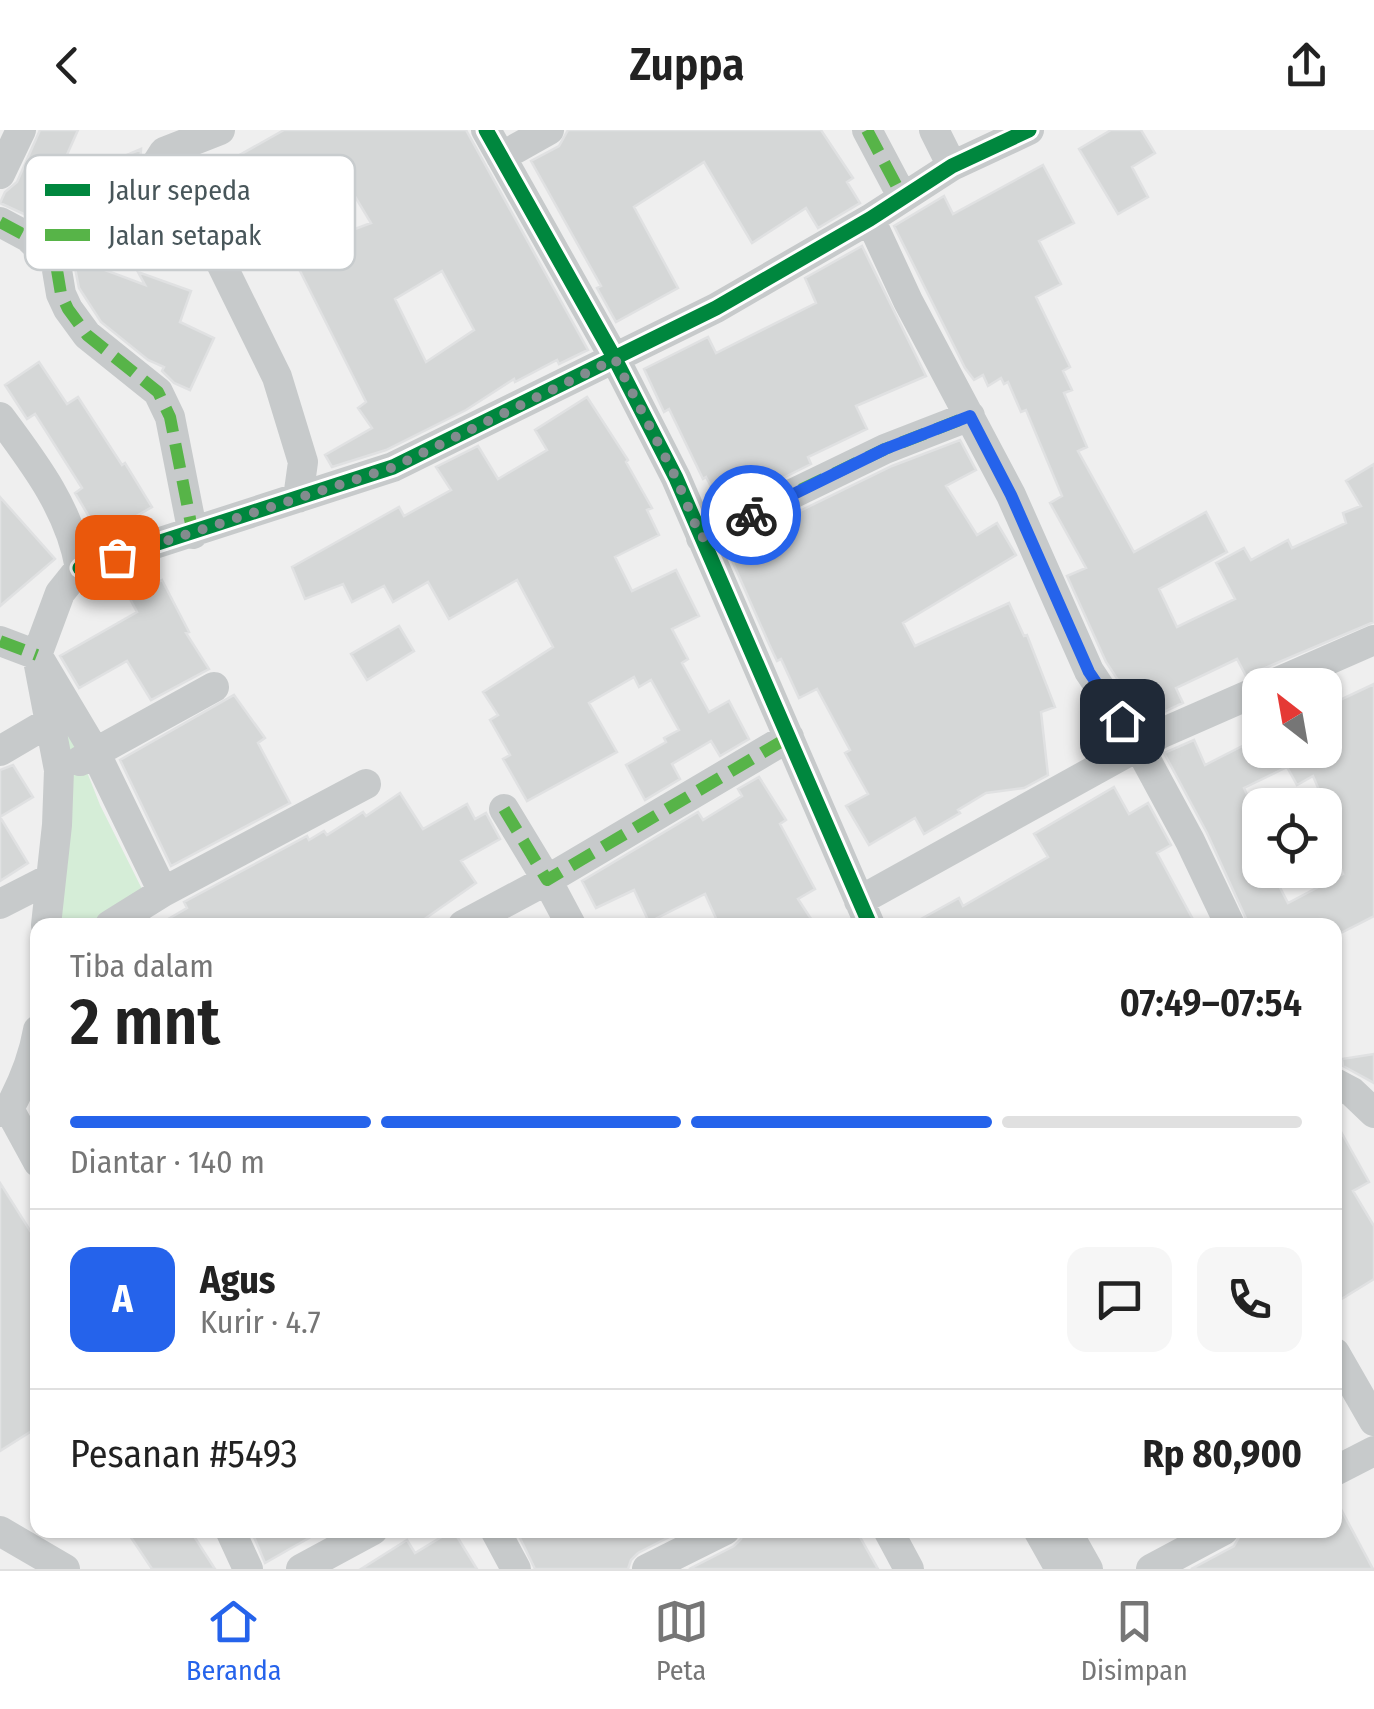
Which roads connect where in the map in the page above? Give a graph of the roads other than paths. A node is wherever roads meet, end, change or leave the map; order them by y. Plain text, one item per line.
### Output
1 (22, 130) edge
2 (220, 130) edge
3 (486, 130) edge
4 (549, 130) edge
5 (867, 130) edge
6 (934, 130) edge
7 (1028, 130) edge
8 (162, 155) edge
9 (501, 157) junction
10 (952, 166) junction
11 (0, 174) edge
12 (902, 196) junction
13 (870, 220) junction
14 (0, 222) edge
15 (25, 234) edge
16 (57, 270) edge
17 (224, 270) edge
18 (615, 359) junction
19 (970, 416) junction
20 (0, 417) edge
21 (298, 498) junction
22 (193, 534) junction
23 (701, 538) junction
24 (80, 568) junction
25 (1374, 640) edge
26 (0, 642) edge
27 (37, 655) junction
28 (1309, 668) edge
29 (214, 687) dead end
30 (1242, 698) edge
31 (51, 720) junction
32 (789, 738) junction
33 (1138, 746) junction
34 (0, 751) edge
35 (96, 754) junction
36 (59, 770) junction
37 (366, 784) dead end
38 (504, 809) dead end
39 (49, 878) junction
40 (546, 880) junction
41 (163, 892) junction
42 (0, 904) edge
43 (865, 913) edge
44 (46, 918) edge
45 (121, 918) edge
46 (476, 918) edge
47 (566, 918) edge
48 (1227, 918) edge
49 (30, 1059) edge
50 (1342, 1087) edge
51 (5, 1110) edge
52 (1374, 1113) edge
53 (30, 1148) edge
54 (1342, 1365) edge
55 (1374, 1420) edge
56 (1374, 1451) edge
57 (1342, 1468) edge
58 (1, 1533) edge
59 (234, 1538) edge
60 (358, 1538) edge
61 (499, 1538) edge
62 (709, 1538) edge
63 (892, 1538) edge
64 (1043, 1538) edge
65 (1071, 1538) edge
66 (1209, 1538) edge
67 (65, 1569) edge
68 (248, 1569) edge
69 (300, 1569) edge
70 (516, 1569) edge
71 (648, 1569) edge
72 (909, 1569) edge
73 (1060, 1569) edge
74 (1088, 1569) edge
75 (1151, 1569) edge

1 - 11 street
2 - 8 street
3 - 9 street
4 - 9 street
5 - 12 street
6 - 10 street
7 - 10 street
9 - 18 street
10 - 12 street
12 - 13 street
13 - 18 street
13 - 19 street
14 - 15 street
16 - 22 street
17 - 21 street
18 - 21 street
18 - 23 street
19 - 23 street
19 - 33 street
20 - 24 street
21 - 22 street
22 - 24 street
23 - 32 street
24 - 27 street
25 - 28 street
26 - 27 street
27 - 31 street
27 - 35 street
29 - 35 street
30 - 33 street
31 - 34 street
31 - 36 street
32 - 40 street
32 - 43 street
33 - 43 street
33 - 48 street
35 - 36 street
35 - 41 street
36 - 39 street
37 - 41 street
38 - 40 street
39 - 42 street
39 - 44 street
40 - 46 street
40 - 47 street
41 - 45 street
49 - 51 street
50 - 52 street
51 - 53 street
54 - 55 street
56 - 57 street
58 - 67 street
59 - 68 street
60 - 69 street
61 - 70 street
62 - 71 street
63 - 72 street
64 - 73 street
65 - 74 street
66 - 75 street

